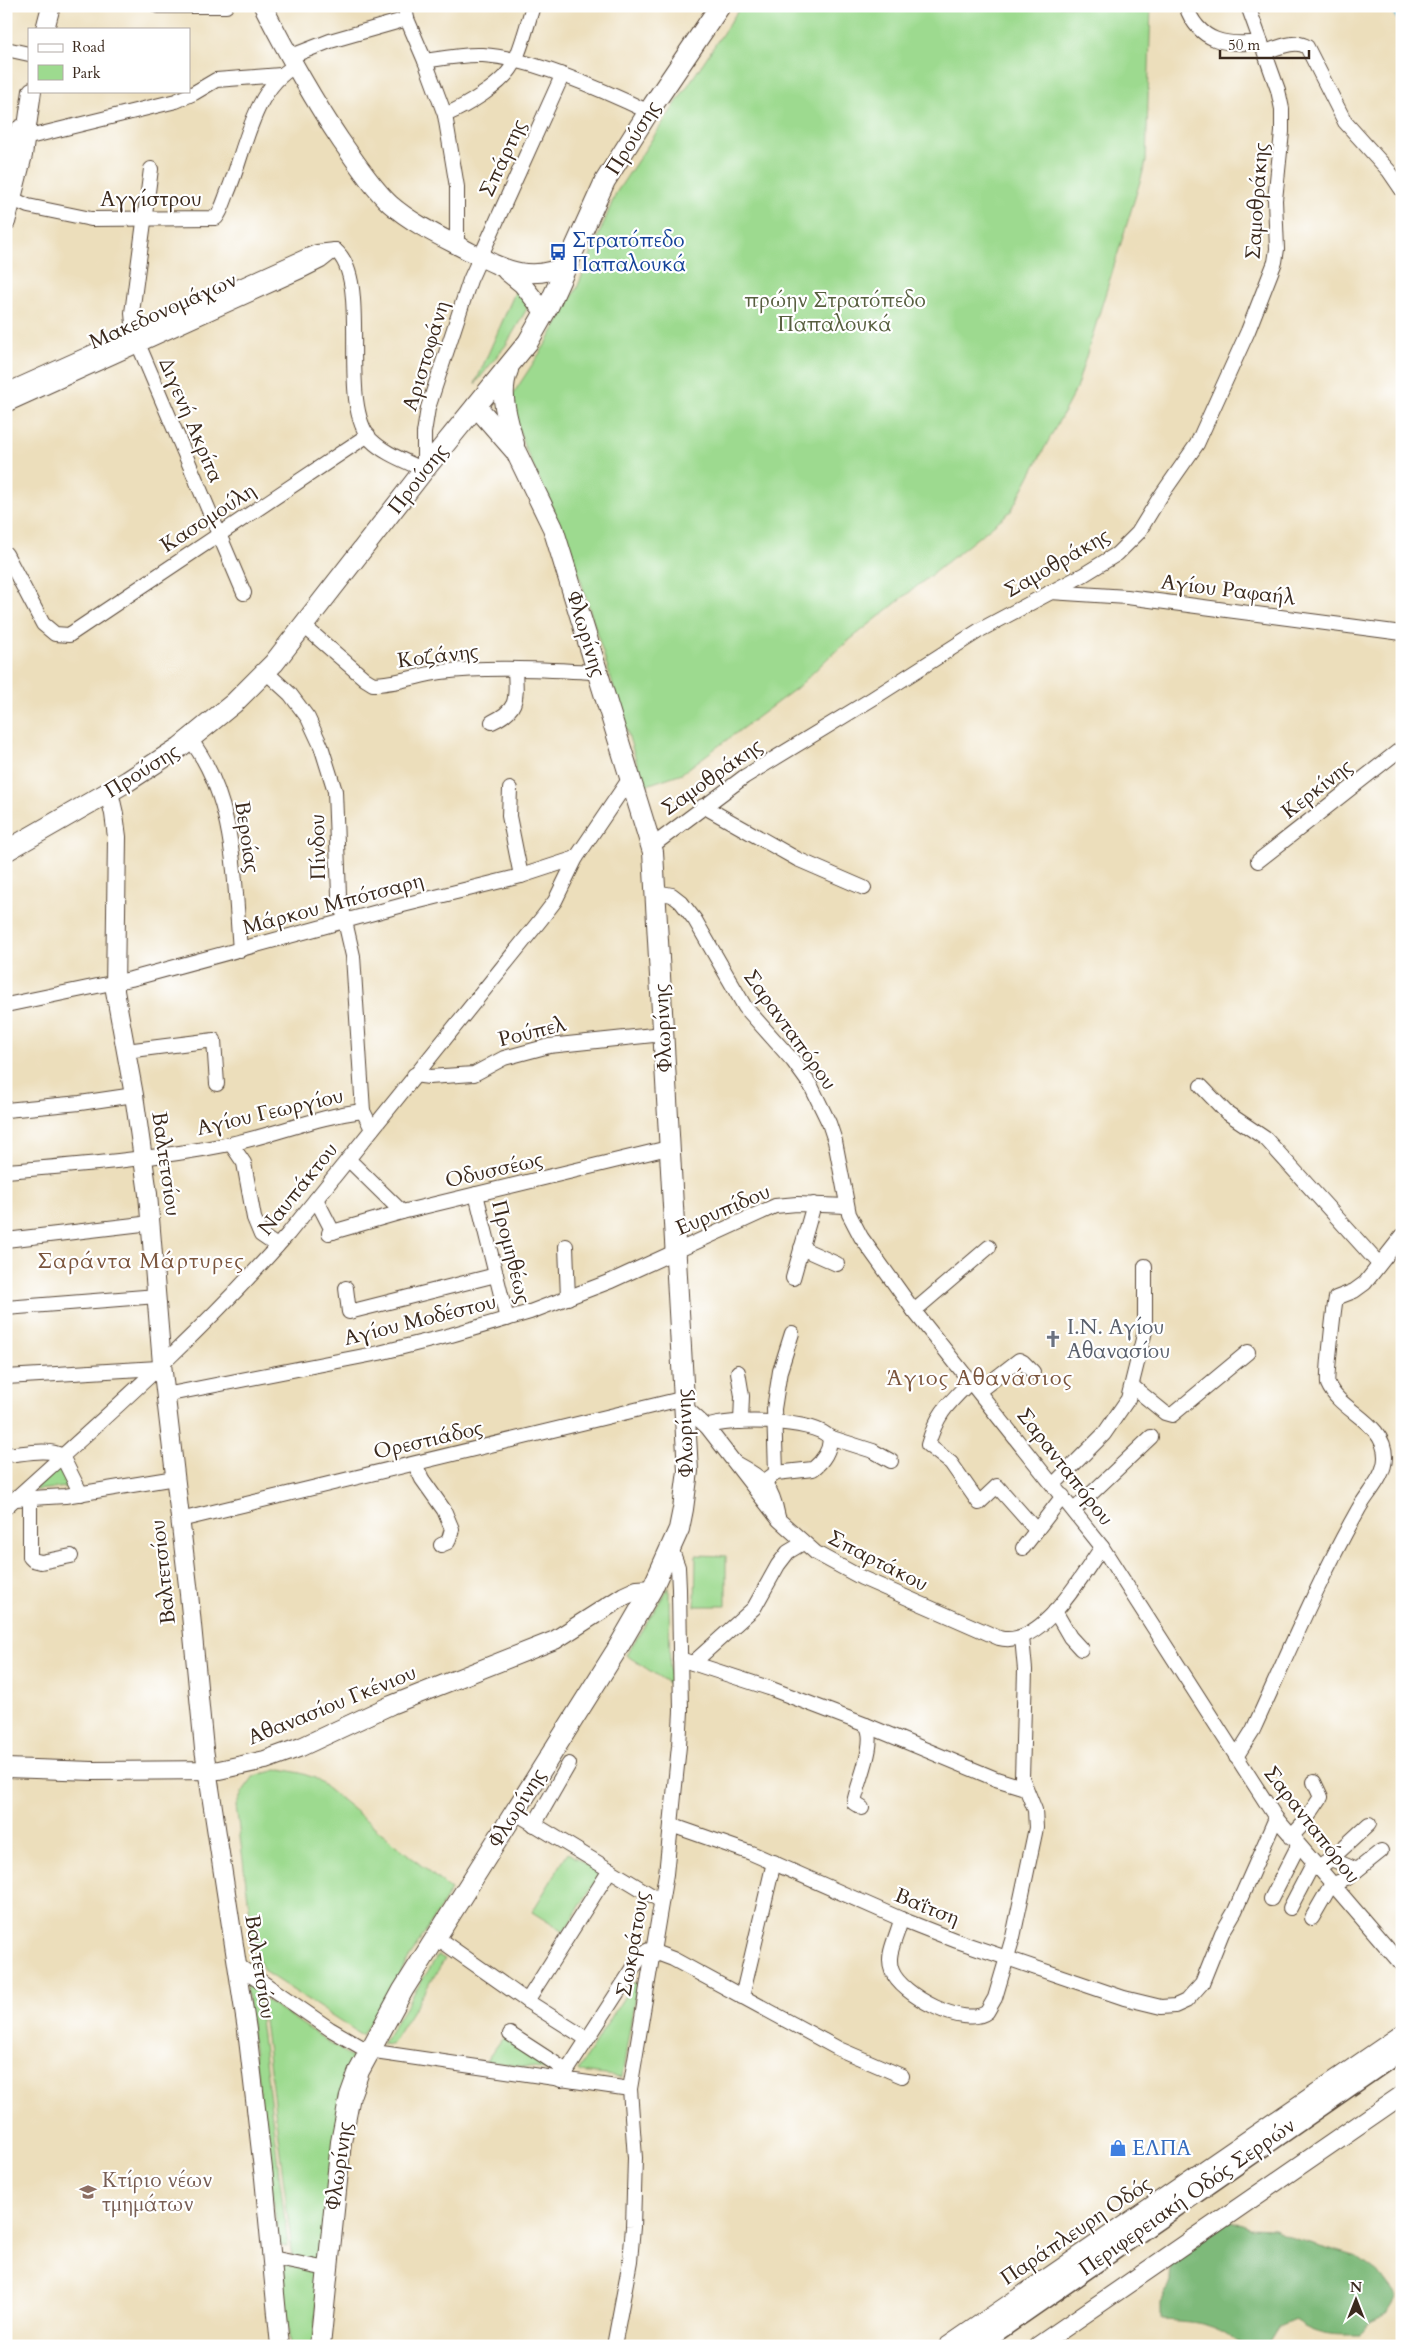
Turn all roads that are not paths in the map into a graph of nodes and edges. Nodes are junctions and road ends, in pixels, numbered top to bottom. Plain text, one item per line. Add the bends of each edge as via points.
1 (51, 6) edge
2 (158, 6) edge
3 (226, 6) edge
4 (263, 6) edge
5 (533, 6) edge
6 (720, 6) edge
7 (1186, 6) edge
8 (1248, 6) edge
9 (406, 13) edge
10 (45, 28) edge
11 (1263, 47) junction
12 (6, 49) edge
13 (28, 54) edge
14 (426, 61) junction
15 (515, 61) junction
16 (288, 66) junction
17 (562, 76) junction
18 (30, 100) edge
19 (648, 112) junction
20 (445, 115) junction
21 (25, 138) junction
22 (6, 163) edge
23 (151, 169) dead end
24 (1402, 190) edge
25 (10, 195) edge
26 (144, 219) junction
27 (6, 222) edge
28 (457, 245) junction
29 (479, 256) junction
30 (568, 264) junction
31 (497, 265) junction
32 (545, 313) junction
33 (136, 339) junction
34 (510, 366) junction
35 (6, 391) edge
36 (6, 405) edge
37 (476, 406) junction
38 (368, 435) junction
39 (516, 452) junction
40 (424, 470) junction
41 (219, 536) junction
42 (6, 554) edge
43 (1083, 575) junction
44 (1050, 592) junction
45 (244, 593) dead end
46 (1087, 596) junction
47 (304, 626) junction
48 (1402, 633) edge
49 (515, 669) junction
50 (266, 672) junction
51 (598, 672) junction
52 (492, 722) dead end
53 (190, 739) junction
54 (1402, 748) edge
55 (630, 778) junction
56 (510, 789) dead end
57 (109, 792) junction
58 (703, 806) junction
59 (652, 846) junction
60 (6, 851) edge
61 (576, 858) junction
62 (1258, 861) dead end
63 (521, 876) junction
64 (864, 888) dead end
65 (656, 892) junction
66 (344, 921) junction
67 (240, 950) junction
68 (115, 983) junction
69 (6, 1005) edge
70 (663, 1034) junction
71 (126, 1051) junction
72 (414, 1075) junction
73 (217, 1084) dead end
74 (1201, 1086) dead end
75 (134, 1095) junction
76 (6, 1110) edge
77 (363, 1111) junction
78 (372, 1128) junction
79 (231, 1144) junction
80 (668, 1148) junction
81 (144, 1158) junction
82 (348, 1159) junction
83 (6, 1171) edge
84 (476, 1194) junction
85 (316, 1199) junction
86 (814, 1204) junction
87 (847, 1206) junction
88 (402, 1212) junction
89 (151, 1223) junction
90 (1402, 1236) edge
91 (6, 1240) edge
92 (277, 1246) junction
93 (566, 1246) dead end
94 (990, 1247) dead end
95 (801, 1248) junction
96 (674, 1252) junction
97 (837, 1264) dead end
98 (1379, 1264) junction
99 (1145, 1266) dead end
100 (496, 1275) junction
101 (792, 1278) dead end
102 (346, 1288) dead end
103 (156, 1296) junction
104 (568, 1298) junction
105 (6, 1308) edge
106 (914, 1311) junction
107 (507, 1319) junction
108 (792, 1333) dead end
109 (1248, 1352) dead end
110 (160, 1366) junction
111 (738, 1372) dead end
112 (1033, 1372) dead end
113 (6, 1377) edge
114 (975, 1386) junction
115 (1132, 1386) junction
116 (165, 1396) junction
117 (685, 1402) junction
118 (741, 1422) junction
119 (774, 1423) junction
120 (707, 1427) junction
121 (828, 1437) junction
122 (1151, 1437) dead end
123 (6, 1455) edge
124 (62, 1456) junction
125 (891, 1461) dead end
126 (733, 1462) junction
127 (415, 1464) junction
128 (776, 1473) junction
129 (175, 1478) junction
130 (764, 1481) junction
131 (1054, 1484) junction
132 (81, 1494) junction
133 (1063, 1496) junction
134 (30, 1500) junction
135 (11, 1503) edge
136 (1074, 1510) junction
137 (180, 1520) junction
138 (779, 1520) junction
139 (1036, 1530) junction
140 (803, 1543) junction
141 (441, 1545) dead end
142 (1102, 1547) junction
143 (671, 1548) junction
144 (1023, 1548) dead end
145 (71, 1556) dead end
146 (652, 1588) junction
147 (1054, 1612) junction
148 (1022, 1637) junction
149 (1081, 1649) dead end
150 (687, 1661) junction
151 (866, 1725) junction
152 (1236, 1757) junction
153 (569, 1764) dead end
154 (6, 1768) edge
155 (206, 1771) junction
156 (1314, 1782) dead end
157 (1025, 1788) junction
158 (862, 1808) dead end
159 (514, 1812) junction
160 (1276, 1818) junction
161 (1369, 1824) dead end
162 (534, 1825) junction
163 (672, 1825) junction
164 (1295, 1842) junction
165 (1381, 1850) dead end
166 (1331, 1859) junction
167 (774, 1862) junction
168 (1315, 1866) junction
169 (610, 1870) junction
170 (1357, 1870) junction
171 (1331, 1885) junction
172 (1271, 1899) dead end
173 (660, 1901) junction
174 (1290, 1908) dead end
175 (1312, 1918) dead end
176 (901, 1919) junction
177 (436, 1937) junction
178 (651, 1951) junction
179 (1007, 1958) junction
180 (236, 1964) junction
181 (1402, 1965) edge
182 (742, 1997) junction
183 (526, 2001) junction
184 (510, 2034) dead end
185 (1402, 2034) edge
186 (587, 2039) junction
187 (1402, 2048) edge
188 (368, 2052) junction
189 (564, 2076) junction
190 (902, 2076) dead end
191 (630, 2090) junction
192 (1402, 2094) edge
193 (272, 2258) junction
194 (327, 2269) junction
195 (280, 2346) edge
196 (320, 2346) edge
197 (614, 2346) edge
198 (948, 2346) edge
199 (973, 2346) edge
200 (1038, 2346) edge

1 - 10 street
2 - 3 street
4 - 16 street
5 - 15 street
6 - 19 main road, Προύσης
7 - 11 street via 1198,28 1208,37
8 - 11 street, Σαμοθράκης
9 - 14 street
9 - 16 street via 330,41
11 - 24 street via 1292,44 1308,47 1345,122
11 - 43 street, Σαμοθράκης via 1282,109 1275,206 1276,249 1271,275 1191,454 1131,541 1117,554
12 - 13 street
14 - 15 street via 481,55
14 - 20 street
15 - 17 street
15 - 20 street via 497,81 466,105
16 - 21 street via 216,80 176,101
16 - 26 street, Αγγίστρου via 261,102 216,218
16 - 28 street via 381,194 414,221
17 - 19 street
17 - 29 street, Σπάρτης
18 - 21 street
18 - 22 street
19 - 30 main road, Προύσης via 599,192
20 - 28 street via 456,180
21 - 25 street
23 - 26 street, Διγενή Ακρίτα
25 - 26 street, Αγγίστρου via 28,206 91,219
25 - 27 street
26 - 33 street, Διγενή Ακρίτα via 132,314
28 - 29 street
29 - 31 street
29 - 40 street, Αριστοφάνη via 428,408
30 - 31 street via 538,275
30 - 32 main road, Προύσης
31 - 32 street via 522,284
32 - 34 main road, Προύσης
33 - 35 street
33 - 36 street, Μακεδονομάχων
33 - 38 street via 307,256 334,250 344,259 350,279 358,405 362,425
33 - 41 street, Διγενή Ακρίτα
34 - 37 main road, Προύσης
34 - 39 main road, Φλωρίνης via 504,383 504,398
37 - 39 main road, Φλωρίνης
37 - 40 main road, Προύσης
38 - 40 street via 388,452
38 - 41 street, Κασομούλη
39 - 51 main road, Φλωρίνης via 558,540
40 - 47 main road, Προύσης
41 - 42 street, Κασομούλη via 69,635 55,634 43,624
41 - 45 street, Διγενή Ακρίτα
43 - 44 street, Σαμοθράκης
43 - 46 street
44 - 46 street, Αγίου Ραφαήλ
44 - 58 street, Σαμοθράκης via 952,647 764,763
46 - 48 street, Αγίου Ραφαήλ via 1126,597
47 - 49 street, Κοζάνης via 371,683 440,672
47 - 50 main road, Προύσης
49 - 51 street, Κοζάνης
49 - 52 street via 514,706
50 - 53 main road, Προύσης
50 - 66 street, Πίνδου via 298,702 308,718 333,781 337,810 338,889
51 - 55 main road, Φλωρίνης
53 - 57 main road, Προύσης
53 - 67 street, Βεροίας via 212,773 226,817
54 - 62 street, Κερκίνης
55 - 59 main road, Φλωρίνης
55 - 61 street
56 - 63 street via 509,816
57 - 60 main road, Προύσης
57 - 68 street, Βαλτετσίου via 117,837
58 - 59 street, Σαμοθράκης
58 - 64 street via 797,860
59 - 65 main road, Φλωρίνης
61 - 63 street, Μάρκου Μπότσαρη
61 - 72 street, Ναυπάκτου via 555,901
63 - 66 street, Μάρκου Μπότσαρη
65 - 70 main road, Φλωρίνης
65 - 87 street, Σαρανταπόρου via 672,894 681,902 695,920 745,1007 811,1086 835,1141
66 - 67 street, Μάρκου Μπότσαρη
66 - 77 street, Πίνδου via 353,956
67 - 68 street, Μάρκου Μπότσαρη
68 - 69 street, Μάρκου Μπότσαρη
68 - 71 street, Βαλτετσίου
70 - 72 street, Ρούπελ via 549,1046 504,1058 474,1074
70 - 80 main road, Φλωρίνης
71 - 73 street via 214,1040
71 - 75 street, Βαλτετσίου
72 - 78 street, Ναυπάκτου
74 - 98 street via 1226,1112 1266,1139
75 - 76 street via 80,1104
75 - 81 street, Βαλτετσίου
77 - 78 street, Πίνδου
77 - 79 street, Αγίου Γεωργίου via 328,1117
78 - 82 street, Ναυπάκτου
79 - 81 street, Αγίου Γεωργίου
79 - 92 street via 244,1163 254,1218 261,1235
80 - 84 street, Οδυσσέως
80 - 96 main road, Φλωρίνης
81 - 83 street, Αγίου Γεωργίου
81 - 89 street, Βαλτετσίου
82 - 85 street, Ναυπάκτου
82 - 88 street
84 - 88 street, Οδυσσέως
84 - 100 street, Προμηθέως
85 - 88 street, Οδυσσέως via 331,1232
85 - 92 street, Ναυπάκτου
86 - 87 street, Ευρυπίδου
86 - 95 street
86 - 96 street, Ευρυπίδου via 770,1207
87 - 106 street, Σαρανταπόρου via 861,1237
89 - 91 street
89 - 103 street, Βαλτετσίου
90 - 98 street
92 - 110 street, Ναυπάκτου via 251,1277
93 - 104 street
94 - 106 street
95 - 97 street
95 - 101 street
96 - 104 street, Αγίου Μοδέστου
96 - 117 main road, Φλωρίνης
98 - 152 street via 1361,1286 1336,1298 1327,1379 1337,1396 1380,1438 1385,1454 1384,1469 1358,1509 1253,1730
99 - 115 street via 1145,1331
100 - 102 street via 350,1312
100 - 107 street, Προμηθέως
103 - 105 street
103 - 110 street, Βαλτετσίου
104 - 107 street, Αγίου Μοδέστου
106 - 114 street, Σαρανταπόρου
107 - 116 street, Αγίου Μοδέστου via 386,1351
108 - 119 street via 779,1377
109 - 115 street via 1172,1415
110 - 113 street
110 - 116 street, Βαλτετσίου
110 - 124 street, Ναυπάκτου
111 - 118 street via 742,1396
112 - 114 street via 1018,1360
114 - 131 street, Σαρανταπόρου
114 - 139 street via 942,1410 928,1445 951,1463 979,1503 998,1486
115 - 131 street via 1126,1403 1110,1427
116 - 129 street, Βαλτετσίου
117 - 120 street, Σπαρτάκου
117 - 127 street, Ορεστιάδος
117 - 143 main road, Φλωρίνης via 687,1484 681,1520
118 - 119 street
118 - 120 street
119 - 121 street via 812,1426
119 - 128 street
120 - 126 street, Σπαρτάκου
121 - 125 street via 848,1441
121 - 128 street via 830,1441 826,1452 813,1469
122 - 136 street
123 - 124 street via 48,1452
124 - 132 street
124 - 135 street, Ναυπάκτου
126 - 130 street
126 - 138 street, Σπαρτάκου
127 - 137 street, Ορεστιάδος
127 - 141 street via 452,1529 448,1542
128 - 130 street
129 - 132 street
129 - 137 street, Βαλτετσίου
130 - 138 street via 774,1496
131 - 133 street, Σαρανταπόρου
132 - 134 street
133 - 136 street, Σαρανταπόρου
133 - 139 street
134 - 135 street
134 - 145 street via 30,1557 40,1562
136 - 142 street, Σαρανταπόρου
137 - 155 street, Βαλτετσίου
138 - 140 street, Σπαρτάκου
139 - 144 street
140 - 148 street, Σπαρτάκου via 839,1567 988,1634 1006,1640
140 - 150 street via 788,1552 778,1565 754,1608
142 - 147 street
142 - 152 street, Σαρανταπόρου
143 - 146 main road, Φλωρίνης
143 - 150 street, Σωκράτους via 678,1567
146 - 155 street, Αθανασίου Γκένιου via 624,1596 555,1640 359,1718 289,1752 242,1766
146 - 159 main road, Φλωρίνης
147 - 148 street
147 - 149 street
148 - 157 street via 1025,1670 1021,1770
150 - 151 street
150 - 163 street, Σωκράτους
151 - 157 street
151 - 158 street via 870,1735 868,1755 854,1803
152 - 160 street, Σαρανταπόρου
153 - 162 street
154 - 155 street, Αθανασίου Γκένιου
155 - 180 street, Βαλτετσίου
156 - 164 street via 1320,1797
157 - 179 street via 1035,1810 1036,1828
159 - 162 street
159 - 177 main road, Φλωρίνης
160 - 164 street, Σαρανταπόρου
160 - 179 street, Βαΐτση via 1202,1982 1186,2001 1175,2006 1148,2005
161 - 166 street
162 - 169 street
163 - 167 street, Βαΐτση
163 - 173 street, Σωκράτους
164 - 168 street, Σαρανταπόρου
164 - 172 street
165 - 170 street
166 - 168 street
166 - 170 street
167 - 176 street, Βαΐτση
167 - 182 street
168 - 171 street, Σαρανταπόρου
168 - 174 street
169 - 173 street
169 - 183 street
170 - 171 street
171 - 175 street
171 - 181 street, Σαρανταπόρου
173 - 178 street, Σωκράτους
176 - 179 street, Βαΐτση
176 - 179 street via 891,1950 892,1971 903,1988 946,2012 975,2016 987,2012
177 - 183 street
177 - 188 main road, Φλωρίνης
178 - 182 street via 673,1959
178 - 186 street via 643,1953
178 - 191 street, Σωκράτους
180 - 188 street
180 - 193 street, Βαλτετσίου via 248,2040
182 - 190 street via 839,2049
183 - 186 street
184 - 189 street
185 - 198 street, Παράπλευρη Οδός
186 - 189 street
187 - 199 main road, Περιφερειακή Οδός Σερρών
188 - 189 street
188 - 194 main road, Φλωρίνης via 352,2089 342,2132
189 - 191 street
191 - 197 street, Σωκράτους via 635,2158 633,2227
192 - 200 street
193 - 194 street
193 - 195 street, Βαλτετσίου
194 - 196 main road, Φλωρίνης

